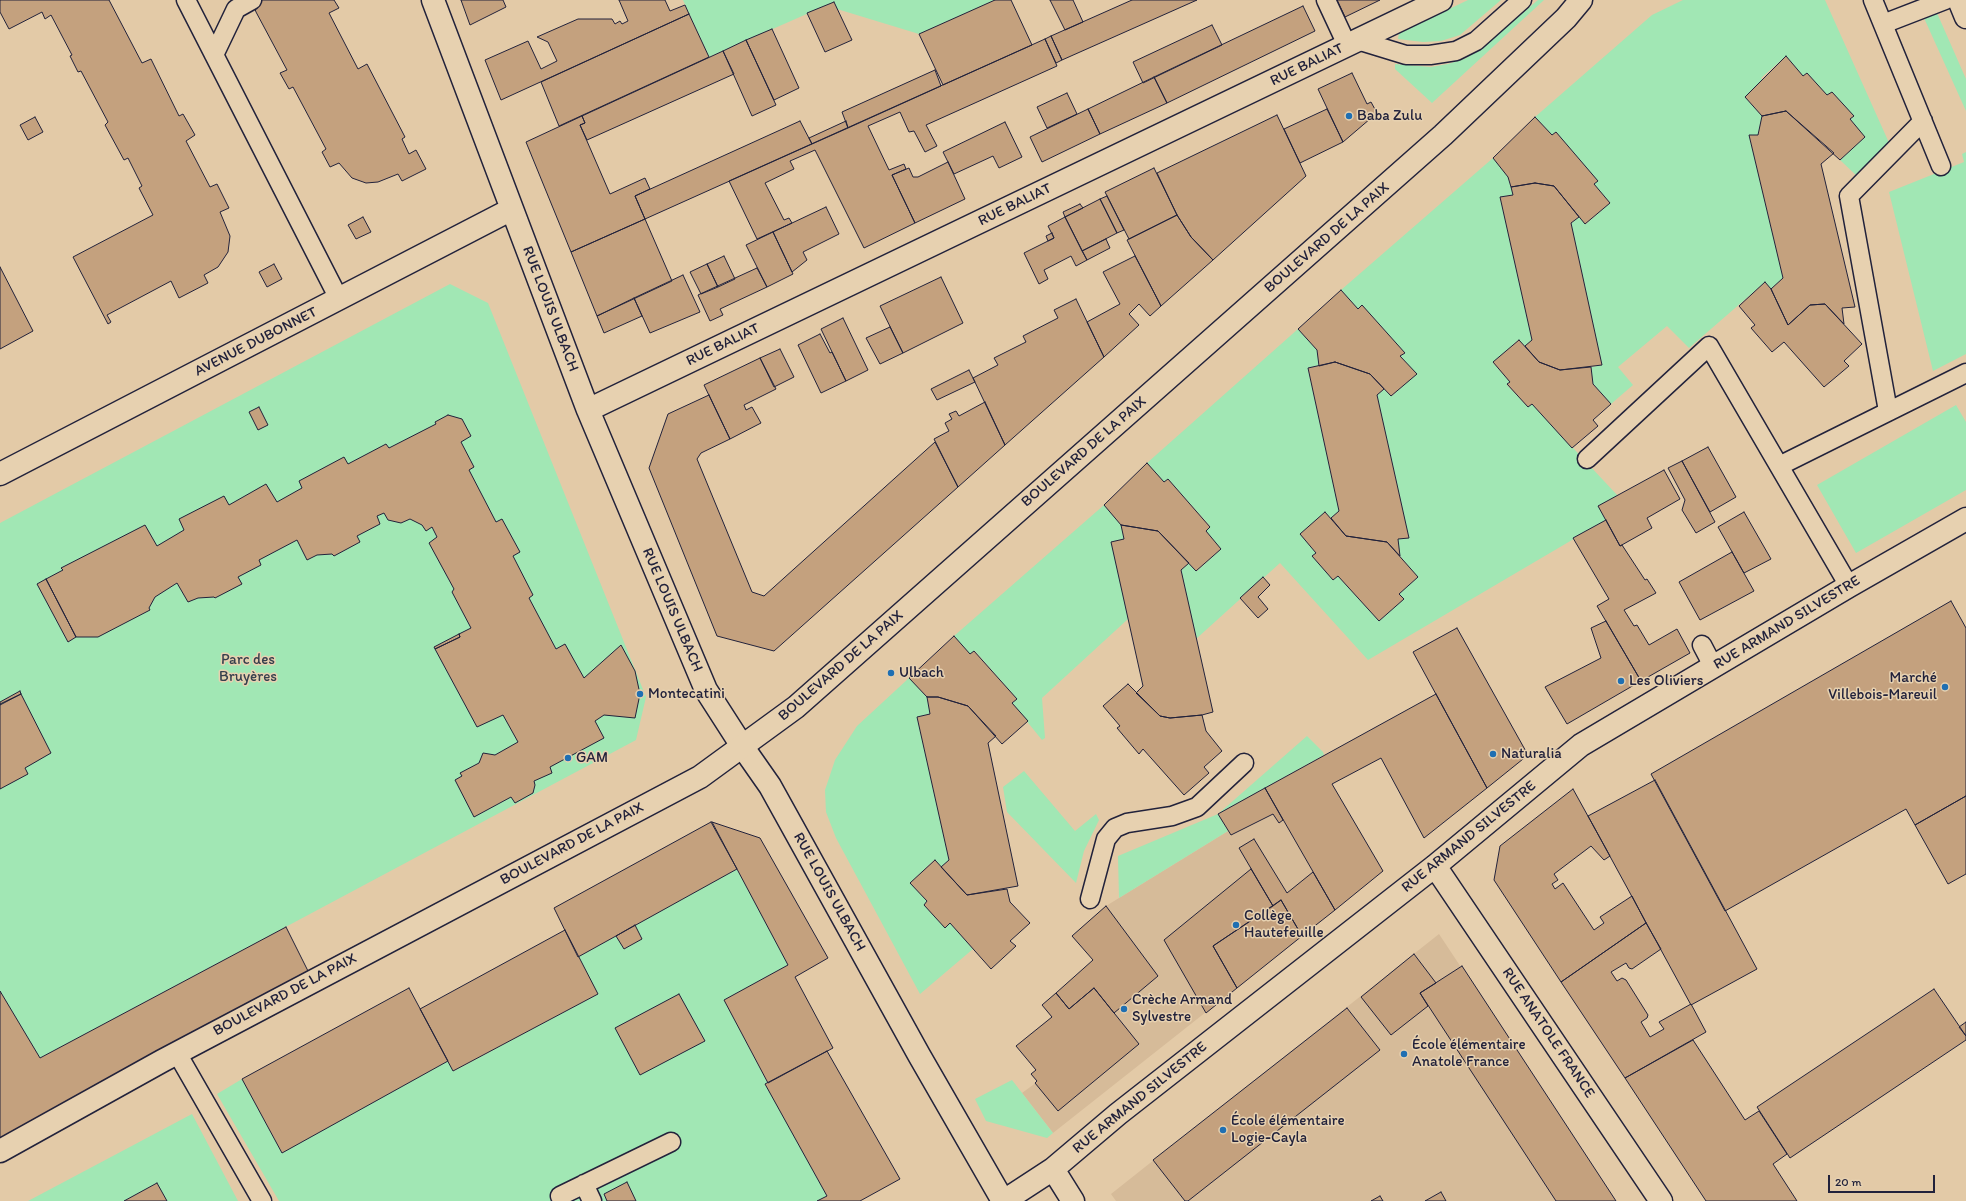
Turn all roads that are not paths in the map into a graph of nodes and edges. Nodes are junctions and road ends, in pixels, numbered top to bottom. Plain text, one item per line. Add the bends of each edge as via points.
1 (186, 0) edge
2 (252, 0) edge
3 (433, 0) edge
4 (1326, 0) edge
5 (1441, 0) edge
6 (1522, 0) edge
7 (1581, 0) edge
8 (1596, 0) edge
9 (1873, 0) edge
10 (1945, 0) edge
11 (1959, 0) edge
12 (1966, 17) edge
13 (1566, 18) junction
14 (1883, 24) junction
15 (1352, 43) junction
16 (214, 55) junction
17 (1923, 121) junction
18 (1941, 166) dead end
19 (512, 209) junction
20 (338, 299) junction
21 (1966, 372) edge
22 (588, 410) junction
23 (1888, 411) junction
24 (1587, 459) dead end
25 (1779, 466) junction
26 (0, 474) edge
27 (1966, 519) edge
28 (1849, 586) junction
29 (1702, 646) dead end
30 (1713, 666) junction
31 (742, 746) junction
32 (1244, 763) dead end
33 (1436, 866) junction
34 (1090, 899) dead end
35 (177, 1053) junction
36 (671, 1142) dead end
37 (0, 1151) edge
38 (1053, 1169) junction
39 (584, 1184) junction
40 (560, 1196) dead end
41 (262, 1201) edge
42 (592, 1201) edge
43 (1004, 1201) edge
44 (1073, 1201) edge
45 (1661, 1201) edge

1 - 16 lane
2 - 16 lane via 236,9
3 - 19 street, RUE LOUIS ULBACH
4 - 15 lane
5 - 15 street, RUE BALIAT
6 - 15 lane via 1476,41 1456,51 1406,55
7 - 13 street, BOULEVARD DE LA PAIX
8 - 13 street, BOULEVARD DE LA PAIX
9 - 14 lane
10 - 14 lane
11 - 12 street
13 - 31 street, BOULEVARD DE LA PAIX via 1443,135 964,559 796,707
14 - 17 lane
15 - 22 street, RUE BALIAT
16 - 20 lane
17 - 18 lane
17 - 23 lane via 1849,196
19 - 20 street, AVENUE DUBONNET
19 - 22 street, RUE LOUIS ULBACH
20 - 26 street, AVENUE DUBONNET
21 - 23 lane
22 - 31 street, RUE LOUIS ULBACH via 706,690
23 - 25 lane
24 - 25 lane via 1710,346
25 - 28 lane
27 - 28 street, RUE ARMAND SILVESTRE
28 - 30 street, RUE ARMAND SILVESTRE
29 - 30 lane
30 - 33 street, RUE ARMAND SILVESTRE via 1581,745
31 - 35 street, BOULEVARD DE LA PAIX via 700,777
31 - 43 street, RUE LOUIS ULBACH via 770,786 915,1048
32 - 34 lane via 1197,807 1172,816 1127,823 1115,828 1106,839
33 - 38 street, RUE ARMAND SILVESTRE via 1118,1114
33 - 45 street, RUE ANATOLE FRANCE
35 - 37 street, BOULEVARD DE LA PAIX
35 - 41 lane
36 - 39 lane
38 - 43 street, RUE ARMAND SILVESTRE
38 - 44 street
39 - 40 lane
39 - 42 lane

